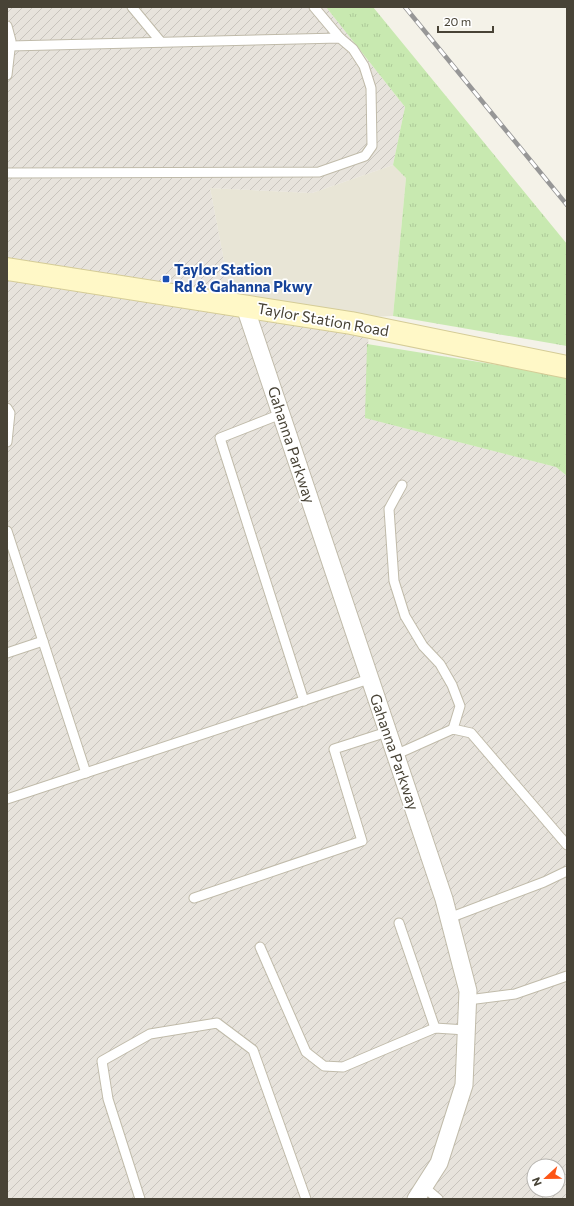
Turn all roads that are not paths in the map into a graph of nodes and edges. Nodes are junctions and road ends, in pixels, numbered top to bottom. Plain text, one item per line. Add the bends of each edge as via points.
1 (132, 7) edge
2 (314, 7) edge
3 (7, 26) edge
4 (340, 38) junction
5 (161, 42) junction
6 (10, 46) junction
7 (7, 75) edge
8 (7, 173) edge
9 (7, 269) edge
10 (245, 307) junction
11 (567, 367) edge
12 (7, 408) edge
13 (281, 414) junction
14 (7, 442) edge
15 (402, 485) dead end
16 (7, 531) edge
17 (43, 641) junction
18 (7, 653) edge
19 (369, 679) junction
20 (304, 701) junction
21 (453, 728) junction
22 (387, 732) junction
23 (395, 755) junction
24 (86, 773) junction
25 (7, 799) edge
26 (567, 845) edge
27 (567, 871) edge
28 (194, 898) dead end
29 (449, 918) junction
30 (398, 923) dead end
31 (260, 948) dead end
32 (567, 976) edge
33 (468, 1000) junction
34 (435, 1028) junction
35 (466, 1030) junction
36 (420, 1193) edge
37 (140, 1199) edge
38 (306, 1199) edge
39 (438, 1199) edge

1 - 5 lane
2 - 4 lane
3 - 6 lane
4 - 5 lane
4 - 8 lane via 353,48 364,66 371,88 372,146 365,156 319,172
5 - 6 lane
6 - 7 lane
9 - 10 main road, Taylor Station Road
10 - 11 main road, Taylor Station Road via 352,323
10 - 13 street, Gahanna Parkway
12 - 14 lane via 10,413
13 - 19 street, Gahanna Parkway
13 - 20 lane via 220,438
15 - 21 lane via 389,509 394,581 405,616 423,646 440,664 452,685 460,706
16 - 17 lane
17 - 18 lane
17 - 24 lane
19 - 20 lane
19 - 22 street, Gahanna Parkway
20 - 24 lane
21 - 23 lane
21 - 26 lane via 471,733
22 - 23 street, Gahanna Parkway
22 - 28 lane via 334,749 362,841
23 - 29 street, Gahanna Parkway
24 - 25 lane
27 - 29 lane
29 - 33 street, Gahanna Parkway via 468,991
30 - 34 lane
31 - 34 lane via 306,1052 324,1066 343,1067
32 - 33 lane via 515,994
33 - 35 street, Gahanna Parkway
34 - 35 lane
35 - 36 street, Gahanna Parkway via 464,1085 438,1163
36 - 39 lane
37 - 38 lane via 108,1099 102,1061 150,1034 217,1023 253,1050

